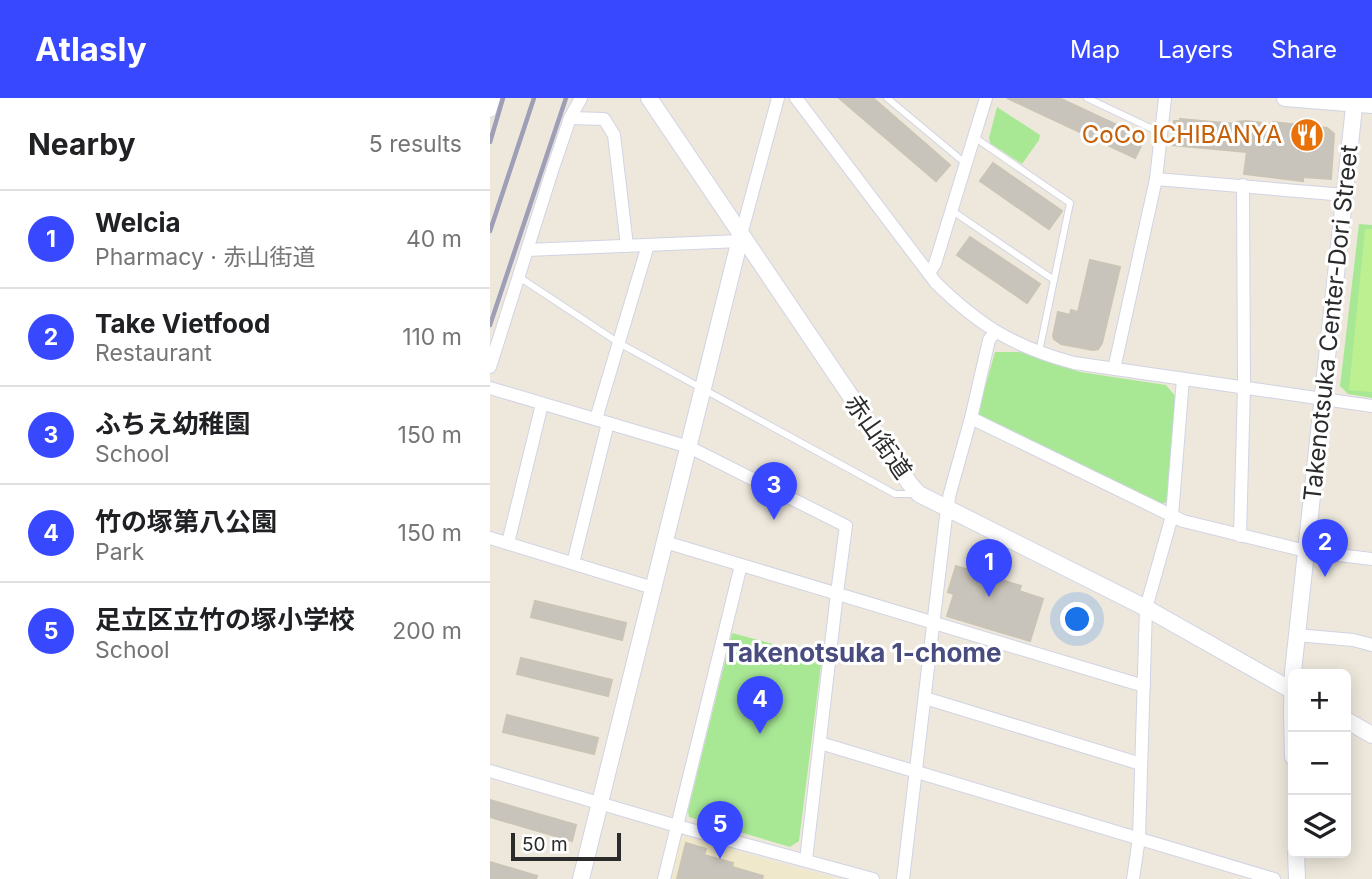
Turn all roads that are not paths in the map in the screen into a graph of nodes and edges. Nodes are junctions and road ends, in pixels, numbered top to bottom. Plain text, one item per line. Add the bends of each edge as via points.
1 (494, 98) edge
2 (581, 98) edge
3 (649, 98) edge
4 (778, 98) edge
5 (796, 98) edge
6 (887, 98) edge
7 (986, 98) edge
8 (1087, 98) edge
9 (1165, 98) edge
10 (1285, 98) edge
11 (1355, 101) edge
12 (1372, 104) edge
13 (490, 111) edge
14 (570, 118) junction
15 (1161, 132) junction
16 (974, 137) junction
17 (965, 163) junction
18 (1156, 179) junction
19 (1242, 185) junction
20 (1345, 195) junction
21 (951, 210) junction
22 (740, 238) junction
23 (648, 245) junction
24 (627, 246) junction
25 (527, 250) junction
26 (929, 273) junction
27 (519, 277) junction
28 (1054, 280) junction
29 (995, 332) junction
30 (619, 343) junction
31 (1039, 352) junction
32 (490, 367) edge
33 (1114, 369) junction
34 (1183, 379) junction
35 (1244, 387) junction
36 (490, 388) edge
37 (703, 390) junction
38 (1323, 398) junction
39 (542, 404) junction
40 (1372, 406) edge
41 (971, 418) junction
42 (602, 421) junction
43 (689, 447) junction
44 (919, 494) junction
45 (947, 508) junction
46 (1172, 516) junction
47 (1240, 536) junction
48 (490, 538) edge
49 (665, 542) junction
50 (508, 543) junction
51 (1306, 551) junction
52 (1372, 559) edge
53 (573, 563) junction
54 (741, 565) junction
55 (653, 588) junction
56 (837, 593) junction
57 (1146, 608) junction
58 (933, 624) junction
59 (1297, 635) junction
60 (1372, 645) edge
61 (1295, 669) edge
62 (1144, 687) junction
63 (1288, 687) edge
64 (925, 698) junction
65 (1351, 723) edge
66 (1372, 735) edge
67 (820, 743) junction
68 (1141, 764) junction
69 (490, 771) edge
70 (916, 772) junction
71 (599, 803) junction
72 (677, 826) junction
73 (1139, 838) junction
74 (1296, 858) edge
75 (806, 860) junction
76 (581, 879) edge
77 (664, 879) edge
78 (873, 879) edge
79 (903, 879) edge
80 (1133, 879) edge
81 (1274, 879) edge
82 (1297, 879) edge

1 - 13 street
2 - 14 street
3 - 22 street, 赤山街道
4 - 22 street
5 - 26 street
6 - 17 lane
7 - 16 street
8 - 15 lane
9 - 15 street
10 - 11 street
11 - 12 street
11 - 20 street, Takenotsuka Center-Dori Street
14 - 24 street via 604,119 614,135
14 - 25 street
15 - 18 street
16 - 17 street
16 - 28 lane via 1070,203
17 - 21 street
18 - 19 street
18 - 33 street
19 - 20 street
19 - 35 street
20 - 38 street, Takenotsuka Center-Dori Street
21 - 26 street
21 - 28 lane
22 - 23 street
22 - 37 street
22 - 44 street, 赤山街道
23 - 24 street
23 - 30 street
24 - 25 street
25 - 27 street
26 - 29 street via 957,303
27 - 30 lane
27 - 32 street
28 - 31 lane
29 - 31 street
29 - 41 street via 989,340
30 - 37 lane
30 - 42 street
31 - 33 street
33 - 34 street
34 - 35 street
34 - 46 street
35 - 38 street
35 - 47 street
36 - 39 street
37 - 43 street
37 - 44 lane via 895,494
38 - 40 street
38 - 51 street, Takenotsuka Center-Dori Street
39 - 42 street
39 - 50 street
41 - 45 street
41 - 46 street
42 - 43 street
42 - 53 street
43 - 49 street
43 - 56 street via 846,526
44 - 45 street, 赤山街道
45 - 57 street, 赤山街道
45 - 58 street
46 - 47 street
46 - 57 street
47 - 51 street
48 - 50 street
49 - 54 street
49 - 55 street
50 - 53 street
51 - 52 street
51 - 59 street, Takenotsuka Center-Dori Street
53 - 55 street
54 - 56 street
54 - 72 street
55 - 71 street
56 - 58 street
56 - 67 street
57 - 62 street
57 - 63 street, 赤山街道
58 - 62 street
58 - 64 street
59 - 60 street
59 - 61 street, Takenotsuka Center-Dori Street
62 - 68 street
64 - 68 street
64 - 70 street
65 - 66 street
67 - 70 street
67 - 75 street
68 - 73 street
69 - 71 street
70 - 73 street
70 - 79 street
71 - 72 street
71 - 76 street
72 - 75 street
72 - 77 street
73 - 80 street
73 - 81 street
74 - 82 street
75 - 78 street

